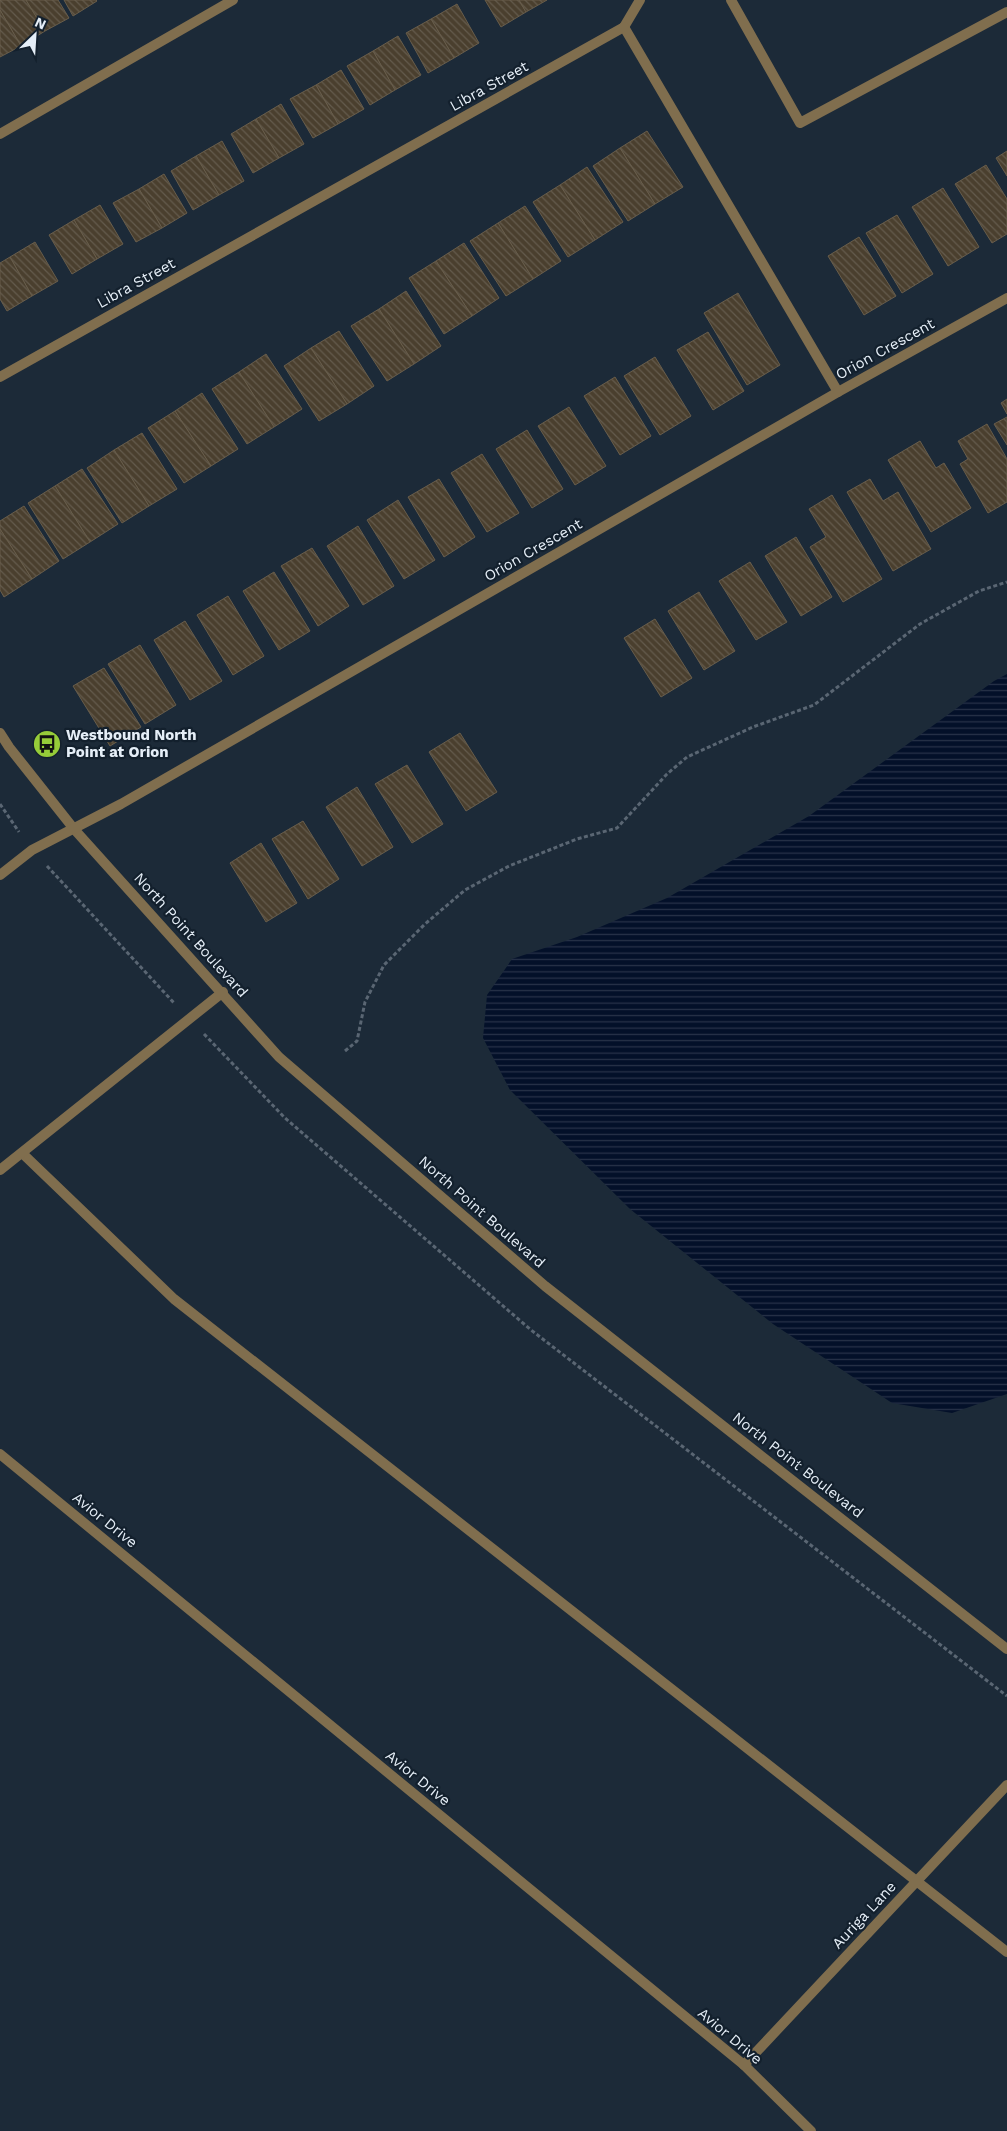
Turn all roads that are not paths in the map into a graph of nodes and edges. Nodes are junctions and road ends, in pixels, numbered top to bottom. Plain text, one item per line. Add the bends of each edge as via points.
1 (233, 0) edge
2 (640, 0) edge
3 (731, 0) edge
4 (1007, 12) edge
5 (624, 27) junction
6 (0, 134) edge
7 (1007, 298) edge
8 (0, 377) edge
9 (838, 392) junction
10 (0, 733) edge
11 (74, 829) junction
12 (0, 875) edge
13 (223, 992) junction
14 (22, 1153) junction
15 (0, 1170) edge
16 (0, 1454) edge
17 (1007, 1649) edge
18 (1007, 1785) edge
19 (917, 1880) junction
20 (1007, 1952) edge
21 (744, 2065) junction
22 (811, 2131) edge

1 - 6 street
2 - 5 street
3 - 4 street via 800,123
5 - 8 street, Libra Street
5 - 9 street
7 - 9 street, Orion Crescent
9 - 11 street, Orion Crescent
10 - 11 street, North Point Boulevard
11 - 12 street, Orion Crescent via 32,850
11 - 13 street, North Point Boulevard
13 - 14 street
13 - 17 street, North Point Boulevard via 279,1057 545,1286
14 - 15 street
14 - 19 street via 174,1299
16 - 21 street, Avior Drive
18 - 19 street, Auriga Lane
19 - 20 street
19 - 21 street, Auriga Lane
21 - 22 street, Avior Drive

